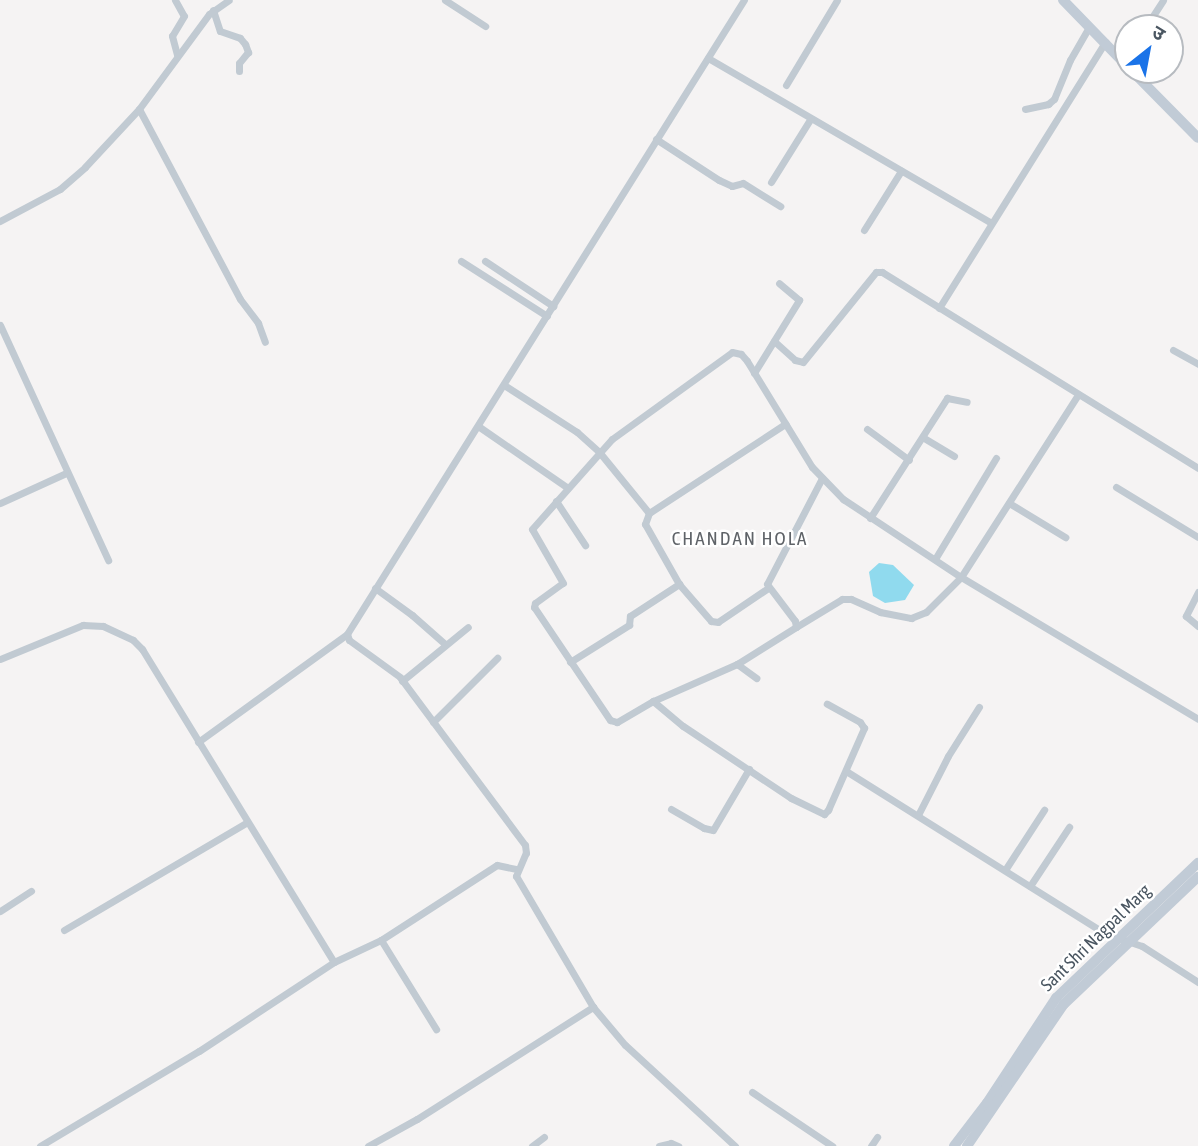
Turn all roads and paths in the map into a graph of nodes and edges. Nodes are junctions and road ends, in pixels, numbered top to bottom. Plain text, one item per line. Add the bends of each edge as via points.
1 (176, 0) edge
2 (229, 0) edge
3 (445, 0) edge
4 (837, 0) edge
5 (1063, 0) edge
6 (743, 1) edge
7 (213, 10) junction
8 (485, 26) dead end
9 (1089, 27) junction
10 (1105, 42) junction
11 (1114, 51) edge
12 (177, 55) junction
13 (708, 58) junction
14 (239, 71) dead end
15 (1146, 84) edge
16 (786, 85) dead end
17 (139, 109) junction
18 (1025, 109) dead end
19 (811, 118) junction
20 (1198, 138) edge
21 (656, 139) junction
22 (901, 170) junction
23 (771, 182) dead end
24 (780, 206) dead end
25 (0, 221) edge
26 (991, 223) junction
27 (864, 230) dead end
28 (461, 261) dead end
29 (485, 261) dead end
30 (779, 283) dead end
31 (553, 306) junction
32 (939, 307) junction
33 (547, 316) junction
34 (0, 326) edge
35 (774, 341) junction
36 (265, 342) dead end
37 (1173, 350) dead end
38 (1198, 364) edge
39 (754, 373) junction
40 (504, 384) junction
41 (1078, 395) junction
42 (967, 402) dead end
43 (785, 424) junction
44 (478, 426) junction
45 (867, 429) dead end
46 (924, 438) junction
47 (600, 453) junction
48 (954, 456) dead end
49 (996, 458) dead end
50 (909, 460) junction
51 (1198, 468) edge
52 (66, 473) junction
53 (822, 478) junction
54 (1116, 487) dead end
55 (568, 488) junction
56 (556, 501) junction
57 (0, 503) edge
58 (1009, 503) junction
59 (649, 513) junction
60 (870, 518) junction
61 (1065, 537) dead end
62 (1198, 537) edge
63 (585, 545) dead end
64 (935, 559) junction
65 (108, 560) dead end
66 (961, 577) junction
67 (679, 583) junction
68 (375, 588) junction
69 (768, 588) junction
70 (1198, 593) edge
71 (1198, 626) edge
72 (468, 627) dead end
73 (796, 627) junction
74 (347, 635) junction
75 (445, 644) junction
76 (1, 655) edge
77 (497, 659) dead end
78 (570, 662) junction
79 (737, 664) junction
80 (756, 678) dead end
81 (402, 681) junction
82 (653, 701) junction
83 (827, 704) dead end
84 (979, 707) dead end
85 (1198, 719) edge
86 (433, 722) junction
87 (198, 742) junction
88 (749, 769) junction
89 (846, 771) junction
90 (671, 809) dead end
91 (1044, 810) dead end
92 (918, 815) junction
93 (247, 822) junction
94 (1069, 827) dead end
95 (1198, 863) edge
96 (516, 869) junction
97 (1005, 870) junction
98 (1198, 877) edge
99 (1030, 886) junction
100 (31, 891) dead end
101 (0, 911) edge
102 (64, 930) dead end
103 (1118, 938) junction
104 (381, 940) junction
105 (1130, 940) junction
106 (334, 962) junction
107 (1198, 982) edge
108 (593, 1007) junction
109 (436, 1029) dead end
110 (752, 1092) dead end
111 (544, 1137) dead end
112 (877, 1137) dead end
113 (40, 1146) edge
114 (369, 1146) edge
115 (532, 1146) edge
116 (659, 1146) edge
117 (678, 1146) edge
118 (735, 1146) edge
119 (832, 1146) edge
120 (871, 1146) edge
121 (954, 1146) edge
122 (967, 1146) edge

1 - 12 street via 184,16 172,36
2 - 7 street
3 - 8 street
4 - 16 street
5 - 9 main road
6 - 13 street
7 - 12 street
7 - 14 street via 220,31 246,44 248,52
9 - 10 main road
9 - 18 street via 1054,99
10 - 11 main road
10 - 26 street
12 - 17 street
13 - 19 street
13 - 21 street
15 - 20 main road
17 - 25 street via 60,189
17 - 36 street
19 - 22 street
19 - 23 street
21 - 24 street via 719,180 732,186 743,183
21 - 31 street
22 - 26 street
22 - 27 street
26 - 32 street
28 - 33 street
29 - 31 street
30 - 35 street via 799,300
31 - 33 street
32 - 35 street via 878,271 803,362
32 - 41 street
33 - 40 street
34 - 52 street
35 - 39 street
37 - 38 street
39 - 43 street
39 - 47 street via 744,357 732,352 616,436
40 - 44 street
40 - 47 street via 577,432
41 - 51 street
41 - 58 street
42 - 46 street via 947,398
43 - 53 street
43 - 59 street
44 - 55 street
44 - 68 street
45 - 50 street
46 - 48 street
46 - 50 street
47 - 55 street
47 - 59 street
49 - 64 street
50 - 60 street
52 - 57 street
52 - 65 street
53 - 60 street
53 - 69 street via 768,580
54 - 62 street
55 - 56 street
56 - 63 street
56 - 78 street via 532,529 563,583 534,607
58 - 61 street
58 - 66 street
59 - 67 street via 645,524
60 - 64 street
64 - 66 street
66 - 73 street via 916,617 880,612 842,599
66 - 85 street
67 - 69 street via 706,618 718,622
67 - 78 street via 630,616 629,625
68 - 74 street
68 - 75 street
69 - 73 street
70 - 71 street via 1186,616
72 - 75 street
73 - 79 street
74 - 81 street
74 - 87 street
75 - 81 street
76 - 87 street via 83,625 116,630 142,649
77 - 86 street
78 - 82 street via 614,722
79 - 80 street
79 - 82 street
81 - 86 street
82 - 88 street
83 - 89 street via 864,728
84 - 92 street
86 - 96 street via 525,845 526,853
87 - 93 street
88 - 89 street via 821,814 828,810
88 - 90 street via 713,830
89 - 92 street
91 - 97 street
92 - 97 street
93 - 102 street
93 - 106 street
94 - 99 street
95 - 103 main road, Sant Shri Nagpal Marg
96 - 104 street via 497,865
96 - 108 street
97 - 99 street
98 - 105 main road, Sant Shri Nagpal Marg
99 - 103 street
100 - 101 street
103 - 105 street
103 - 121 main road, Sant Shri Nagpal Marg via 1056,998
104 - 106 street
104 - 109 street
105 - 107 street
105 - 122 main road, Sant Shri Nagpal Marg via 1064,1004
106 - 113 street via 199,1051
108 - 114 street
108 - 118 street via 625,1045
110 - 119 street
111 - 115 street
112 - 120 street
116 - 117 street

